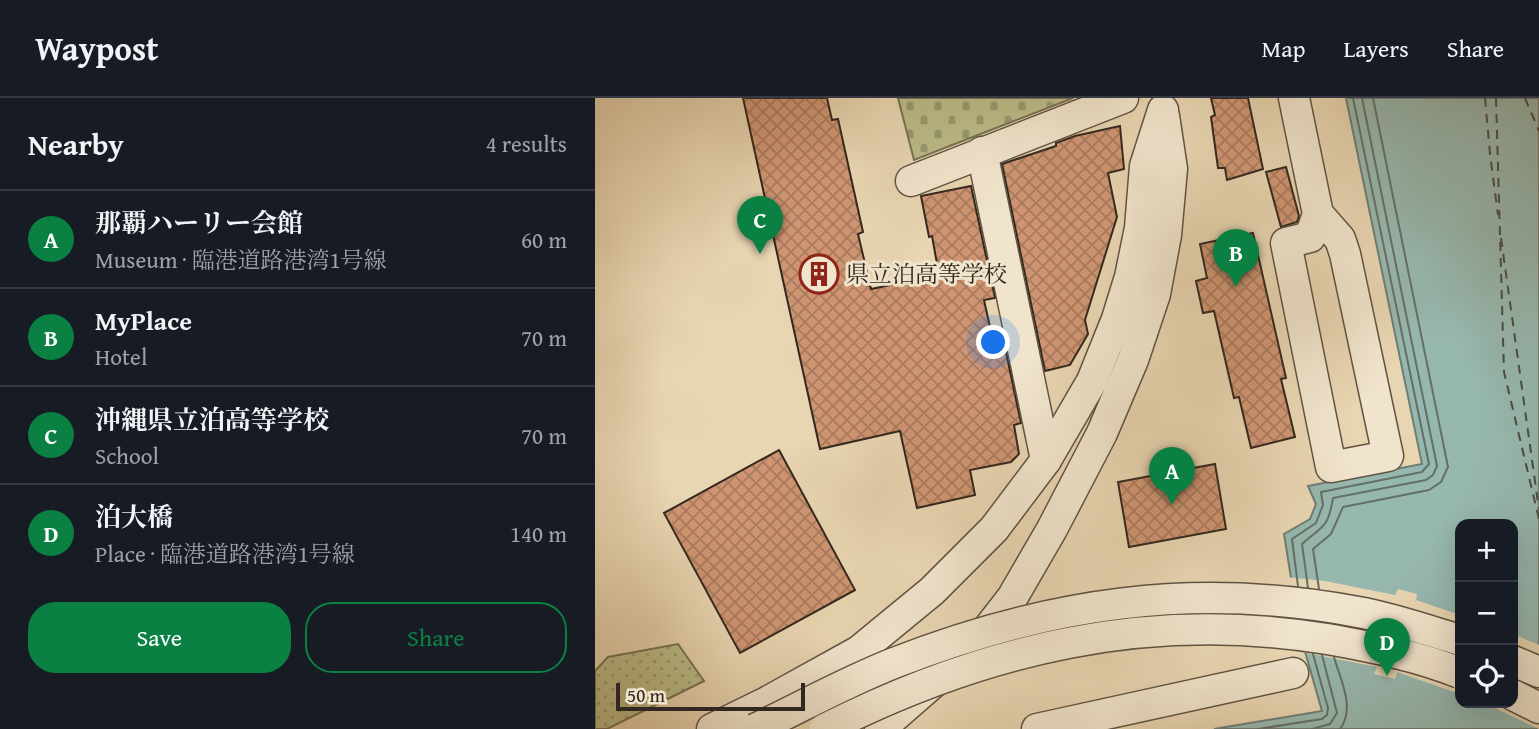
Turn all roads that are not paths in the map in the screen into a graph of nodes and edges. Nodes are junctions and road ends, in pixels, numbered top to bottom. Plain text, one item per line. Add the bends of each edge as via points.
1 (1123, 98) edge
2 (1294, 98) edge
3 (1162, 104) edge
4 (982, 152) junction
5 (911, 181) dead end
6 (1318, 214) junction
7 (1045, 460) junction
8 (1455, 639) edge
9 (1518, 663) edge
10 (1455, 671) edge
11 (1539, 672) edge
12 (1293, 673) dead end
13 (1518, 698) edge
14 (1539, 708) edge
15 (712, 729) edge
16 (755, 729) edge
17 (825, 729) edge
18 (880, 729) edge
19 (1037, 729) edge

1 - 4 street
2 - 6 street
3 - 7 street via 1145,166 1140,228 1117,319 1092,381
3 - 18 street via 1172,169 1162,258 1133,360 1102,433 1012,598 959,660
4 - 5 street
4 - 7 street
6 - 6 street via 1340,239 1345,254 1388,456 1331,467 1286,243 1310,237
7 - 15 street via 994,529 932,591 859,651
8 - 16 street, bridge via 1360,612 1306,603 1212,598 1119,603 1051,613 927,651
9 - 11 street
10 - 17 street, bridge via 1393,652 1305,636 1214,628 1129,632 1006,656 947,676
12 - 19 street
13 - 14 street

